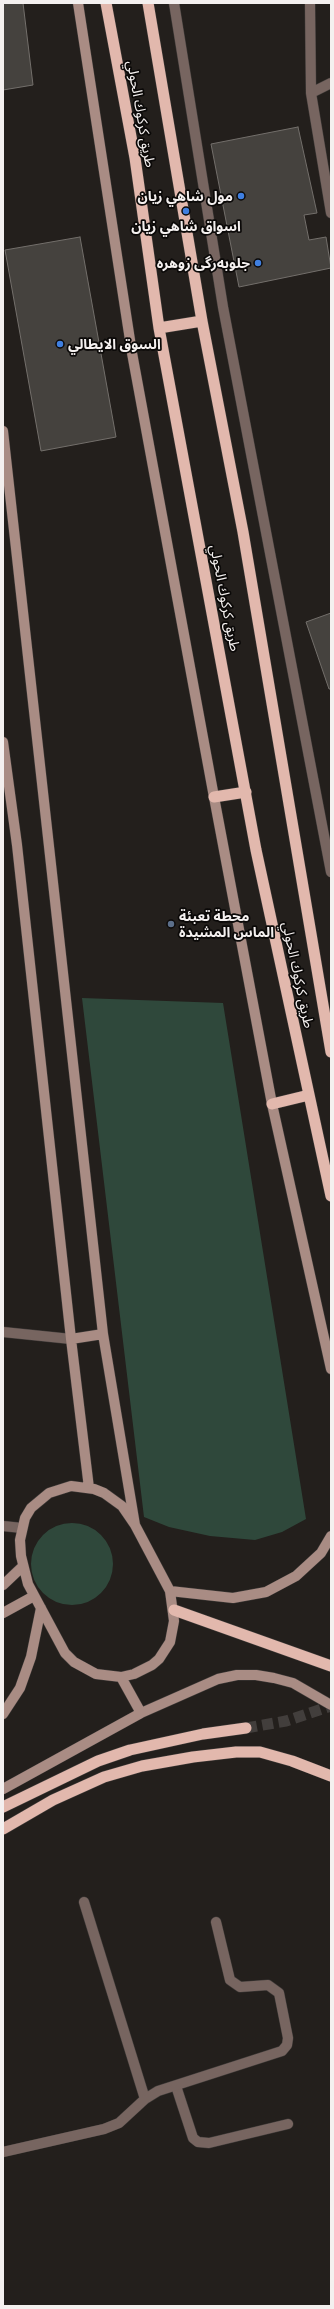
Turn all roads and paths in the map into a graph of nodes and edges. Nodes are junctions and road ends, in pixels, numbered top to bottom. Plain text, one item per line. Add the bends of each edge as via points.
1 (78, 3) edge
2 (106, 3) edge
3 (148, 3) edge
4 (174, 3) edge
5 (310, 3) edge
6 (331, 83) edge
7 (311, 93) junction
8 (331, 213) edge
9 (202, 321) junction
10 (159, 328) junction
11 (3, 431) edge
12 (3, 742) edge
13 (246, 792) junction
14 (214, 797) junction
15 (331, 872) edge
16 (331, 1052) edge
17 (309, 1095) junction
18 (272, 1104) junction
19 (330, 1192) edge
20 (3, 1332) edge
21 (103, 1334) junction
22 (71, 1339) junction
23 (331, 1370) edge
24 (89, 1488) junction
25 (135, 1525) junction
26 (3, 1526) edge
27 (22, 1528) junction
28 (331, 1536) edge
29 (23, 1566) junction
30 (3, 1585) edge
31 (170, 1591) junction
32 (34, 1596) junction
33 (41, 1608) junction
34 (174, 1610) junction
35 (3, 1613) edge
36 (331, 1666) edge
37 (121, 1677) junction
38 (331, 1705) edge
39 (141, 1713) junction
40 (3, 1714) edge
41 (246, 1728) tunnel mouth
42 (331, 1776) edge
43 (3, 1789) edge
44 (3, 1807) edge
45 (3, 1828) edge
46 (84, 1902) dead end
47 (216, 1922) dead end
48 (176, 2086) junction
49 (145, 2099) junction
50 (288, 2124) dead end
51 (3, 2152) edge

1 - 14 main road via 132,353
2 - 10 highway, طريق كركوك الحولي via 134,158
3 - 9 highway, طريق كركوك الحولي
4 - 15 street via 223,307
5 - 7 street
6 - 7 street
7 - 8 street
9 - 10 highway
9 - 16 highway, طريق كركوك الحولي via 243,532
10 - 13 highway, طريق كركوك الحولي
11 - 21 main road
12 - 22 main road via 17,845
13 - 14 highway
13 - 17 highway, طريق كركوك الحولي
14 - 18 main road
17 - 18 highway
17 - 19 highway, طريق كركوك الحولي
18 - 23 main road
20 - 22 street
21 - 22 main road
21 - 25 main road
22 - 24 main road
24 - 25 main road via 114,1499
24 - 27 main road via 71,1486 48,1493 31,1508
25 - 31 main road
26 - 27 street
27 - 29 main road via 20,1540
28 - 31 main road via 321,1553 296,1576 266,1592 233,1598
29 - 30 main road
29 - 32 main road
31 - 34 main road
32 - 33 main road
32 - 35 main road
33 - 37 main road via 65,1653 74,1662 96,1674
33 - 40 main road via 31,1657 20,1688
34 - 36 highway
34 - 37 main road via 170,1642 159,1659 143,1671
37 - 39 main road
38 - 39 main road via 293,1683 256,1675 237,1676 200,1686
39 - 43 main road
41 - 44 highway via 203,1734 130,1750 98,1761
42 - 45 highway via 260,1752 193,1757 142,1766 104,1778 53,1800
46 - 49 street
47 - 48 street via 230,1980 234,1985 268,1985 279,1993 288,2038 287,2045 276,2054
48 - 49 street via 158,2091
48 - 50 street via 193,2138 203,2144
49 - 51 street via 119,2123 104,2129

